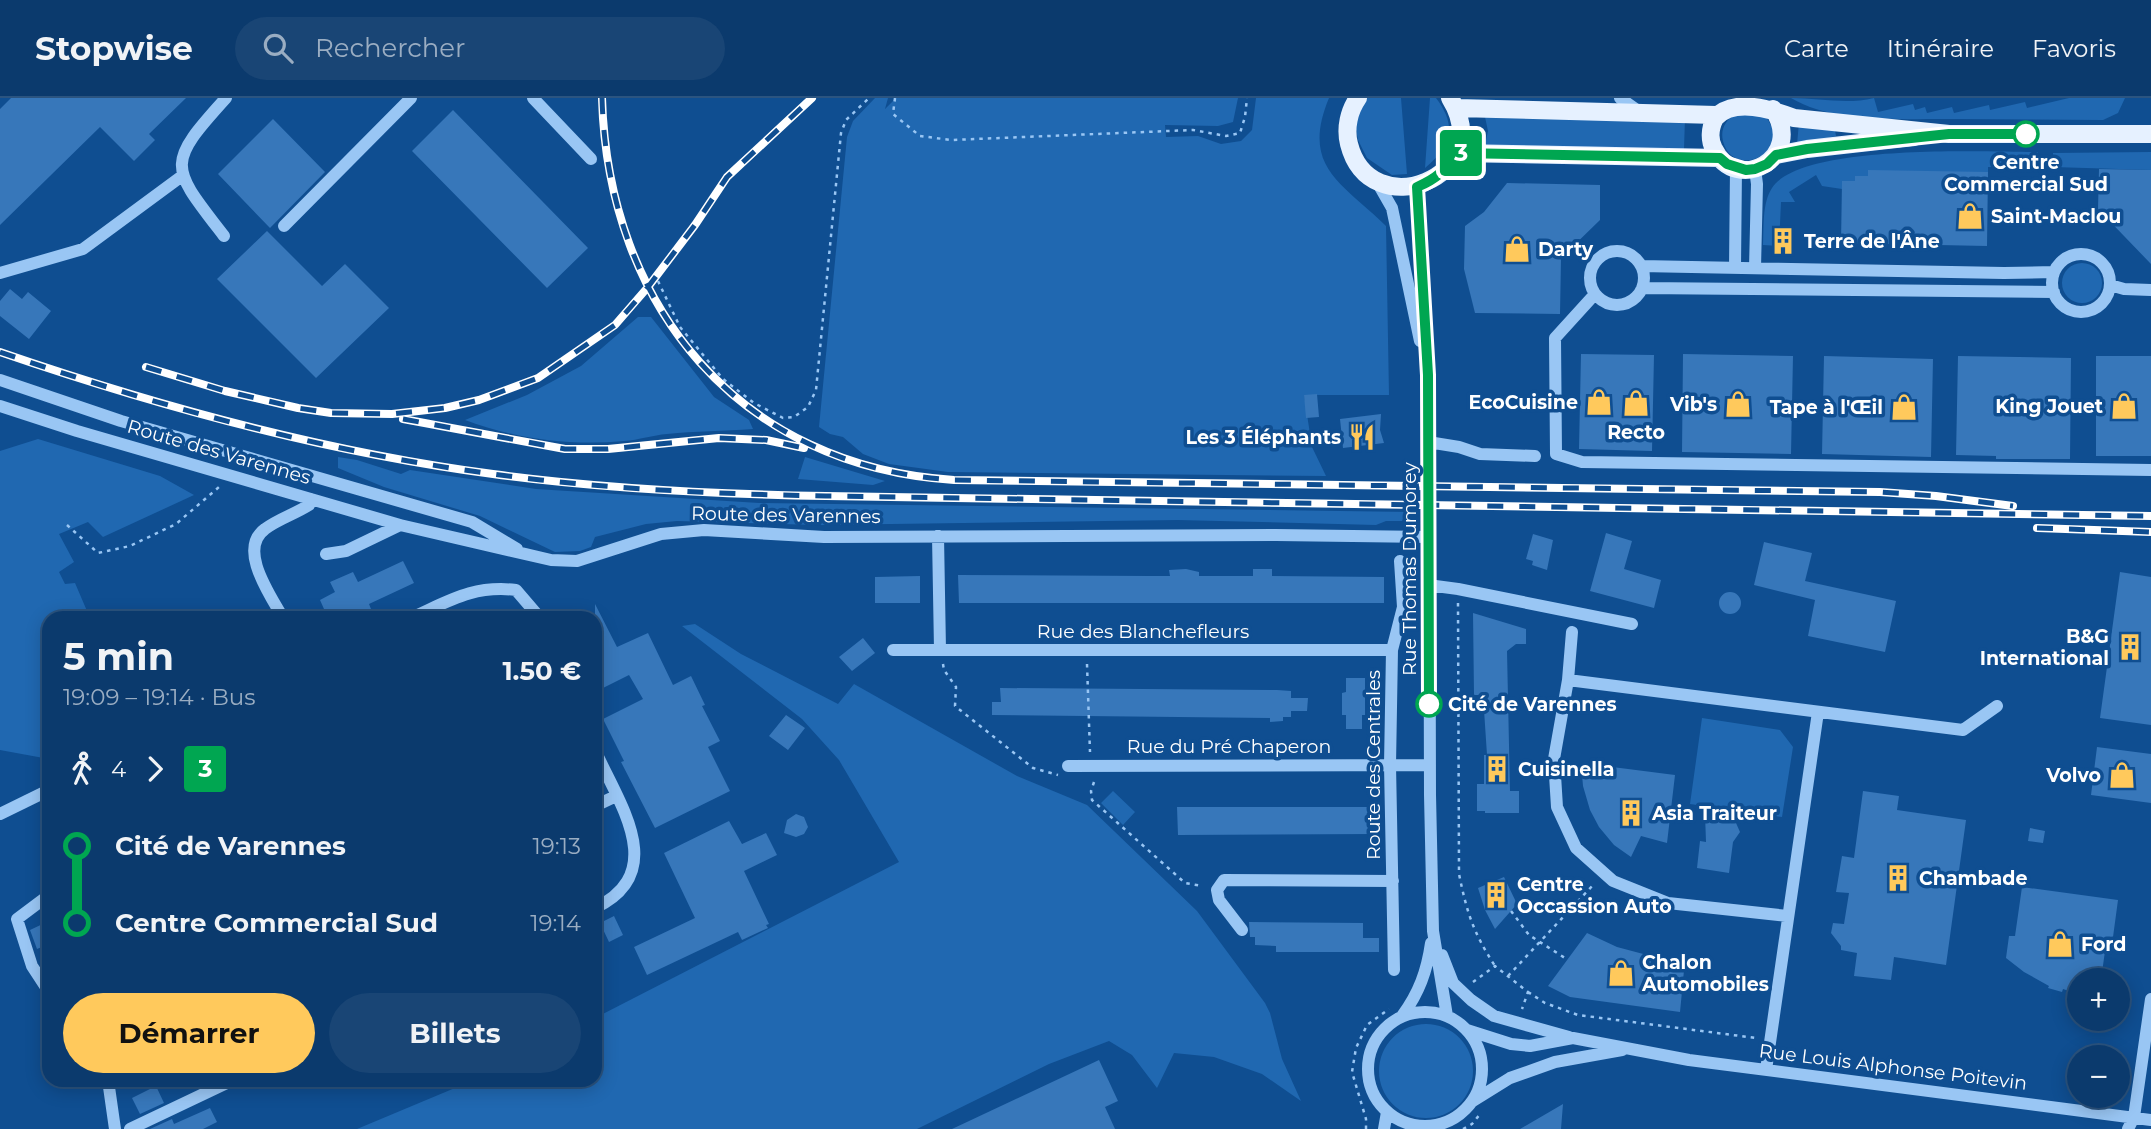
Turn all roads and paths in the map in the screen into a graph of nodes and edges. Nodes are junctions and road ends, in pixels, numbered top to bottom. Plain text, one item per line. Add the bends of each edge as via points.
1 (226, 98) edge
2 (411, 98) edge
3 (533, 98) edge
4 (869, 98) edge
5 (895, 98) edge
6 (1247, 98) edge
7 (1358, 98) edge
8 (1535, 98) edge
9 (1620, 98) edge
10 (1453, 103) edge
11 (1766, 103) edge
12 (1723, 106) edge
13 (1520, 110) junction
14 (1642, 113) junction
15 (1949, 134) junction
16 (2151, 134) edge
17 (1457, 153) junction
18 (1776, 155) junction
19 (1720, 158) junction
20 (591, 159) dead end
21 (1736, 169) junction
22 (1755, 169) junction
23 (182, 176) junction
24 (1376, 180) junction
25 (1417, 187) junction
26 (284, 226) dead end
27 (224, 236) dead end
28 (1641, 266) junction
29 (1735, 268) junction
30 (1755, 268) junction
31 (2054, 272) junction
32 (0, 273) edge
33 (658, 281) dead end
34 (2110, 285) junction
35 (1642, 288) junction
36 (2151, 290) edge
37 (2054, 292) junction
38 (1595, 294) junction
39 (1428, 375) junction
40 (0, 380) edge
41 (0, 405) edge
42 (1428, 442) junction
43 (1535, 456) dead end
44 (2151, 470) edge
45 (232, 476) junction
46 (311, 499) junction
47 (66, 525) dead end
48 (400, 525) junction
49 (938, 536) junction
50 (1429, 537) junction
51 (326, 554) dead end
52 (528, 555) junction
53 (1400, 561) dead end
54 (1428, 585) junction
55 (1458, 589) junction
56 (279, 611) edge
57 (426, 611) edge
58 (534, 611) edge
59 (1632, 624) dead end
60 (1572, 632) dead end
61 (893, 650) dead end
62 (940, 650) junction
63 (1392, 650) junction
64 (1086, 651) junction
65 (1568, 680) junction
66 (1997, 706) dead end
67 (1818, 712) junction
68 (1390, 765) junction
69 (1430, 765) junction
70 (602, 766) edge
71 (1095, 766) junction
72 (1064, 771) joint
73 (42, 793) edge
74 (616, 796) junction
75 (602, 803) edge
76 (0, 814) edge
77 (1604, 873) junction
78 (1393, 881) junction
79 (1217, 890) junction
80 (42, 900) edge
81 (602, 905) edge
82 (1511, 911) dead end
83 (1788, 916) junction
84 (1242, 930) dead end
85 (1433, 931) junction
86 (1540, 941) junction
87 (1568, 960) dead end
88 (1495, 966) dead end
89 (1395, 970) dead end
90 (1508, 976) dead end
91 (42, 981) edge
92 (1528, 992) dead end
93 (2151, 999) edge
94 (1396, 1004) dead end
95 (1402, 1016) junction
96 (1447, 1016) junction
97 (1467, 1030) junction
98 (1573, 1038) junction
99 (1771, 1040) junction
100 (1630, 1049) junction
101 (1766, 1070) junction
102 (109, 1087) edge
103 (218, 1087) edge
104 (1472, 1101) junction
105 (1387, 1112) junction
106 (2151, 1120) edge
107 (2131, 1123) edge
108 (1435, 1127) edge
109 (115, 1129) edge
110 (130, 1129) edge
111 (1366, 1129) edge
112 (1384, 1129) edge

1 - 23 street via 193,135 182,156
2 - 26 street
3 - 20 street
4 - 33 path via 846,120 841,133 816,390 808,407 794,417 783,418 723,379 680,327
5 - 6 path via 893,114 920,136 951,140 1193,130 1226,136 1240,133
7 - 24 main road via 1347,136 1352,154
8 - 13 street
9 - 14 street
10 - 13 main road
10 - 17 main road via 1461,123
11 - 12 main road via 1744,98
11 - 15 main road via 1794,118
11 - 18 main road via 1783,132
12 - 14 main road
12 - 19 main road via 1711,137
13 - 14 main road
15 - 16 main road
15 - 18 main road
17 - 19 main road
17 - 25 main road via 1434,180
18 - 22 main road
19 - 21 main road
21 - 22 main road
21 - 29 street
22 - 30 street
23 - 27 street
23 - 32 street via 83,248
24 - 25 main road via 1396,187
24 - 39 street, Rue Thomas Dumorey via 1392,208
25 - 39 street, Rue Thomas Dumorey
28 - 29 street
28 - 35 street
28 - 38 street via 1628,253 1602,255 1591,269
29 - 30 street
30 - 31 street
31 - 34 street via 2066,258 2084,254 2101,261
31 - 37 street
34 - 36 street
34 - 37 street via 2103,303 2087,312 2069,309
35 - 37 street
35 - 38 street via 1632,300 1618,305
38 - 44 street via 1556,338 1556,454 1582,461
39 - 42 street, Rue Thomas Dumorey
40 - 52 street via 121,421 472,522
41 - 45 street, Route des Varennes
42 - 43 street via 1480,454
42 - 50 street, Rue Thomas Dumorey
45 - 46 street, Route des Varennes
45 - 47 path via 176,524 130,546 98,553
46 - 48 street, Route des Varennes
46 - 56 street via 309,505 264,529 258,537 255,559
48 - 51 street via 346,551
48 - 52 street, Route des Varennes
49 - 50 street, Route des Varennes
49 - 52 street, Route des Varennes via 824,537 704,530 661,534 577,561
49 - 62 street
50 - 54 street, Rue Thomas Dumorey
53 - 63 street, Route des Centrales via 1404,607
54 - 55 street
54 - 69 street, Rue Thomas Dumorey
55 - 59 street
55 - 88 path via 1459,874 1477,939
57 - 58 street via 493,587 516,590
60 - 65 street
61 - 62 street, Rue des Blanchefleurs
62 - 64 street, Rue des Blanchefleurs
62 - 72 path via 944,670 956,687 955,706 1033,768
63 - 64 street, Rue des Blanchefleurs
63 - 68 street, Route des Centrales
64 - 71 path via 1089,749
65 - 67 street
65 - 77 street via 1554,759 1557,807 1576,848
66 - 67 street via 1963,730
67 - 83 street
68 - 69 street, Rue du Pré Chaperon
68 - 71 street, Rue du Pré Chaperon
68 - 78 street, Route des Centrales
69 - 85 street, Rue Thomas Dumorey
70 - 74 street
71 - 72 street, Rue du Pré Chaperon
71 - 79 path via 1092,800 1185,883
73 - 76 street
74 - 75 street
74 - 81 street via 633,833 633,873 626,887
77 - 83 street via 1668,903
77 - 86 path
78 - 79 street via 1237,879 1224,880
78 - 89 street, Route des Centrales
79 - 84 street via 1219,900
80 - 91 street via 18,919 32,966
82 - 86 path
83 - 99 street
85 - 95 street, Rue Thomas Dumorey via 1422,984
85 - 96 street, Rue Thomas Dumorey
85 - 98 street via 1452,983 1471,1000 1494,1016
86 - 87 path
86 - 90 path
92 - 99 path via 1578,1015
93 - 107 street
94 - 111 path via 1367,1025 1356,1048 1352,1073
95 - 96 street via 1424,1012
95 - 105 street via 1380,1034 1368,1060 1368,1079
96 - 97 street
97 - 98 street, Rue Louis Alphonse Poitevin via 1530,1046
97 - 104 street via 1478,1046 1482,1065
98 - 100 street, Rue Louis Alphonse Poitevin
99 - 101 street
100 - 101 street, Rue Louis Alphonse Poitevin
100 - 104 street, Rue Louis Alphonse Poitevin via 1555,1062 1510,1078
101 - 107 street, Rue Louis Alphonse Poitevin
102 - 109 street
103 - 110 street
104 - 108 street via 1457,1117
105 - 108 street via 1410,1124
105 - 112 street
106 - 107 street, Rue Louis Alphonse Poitevin

